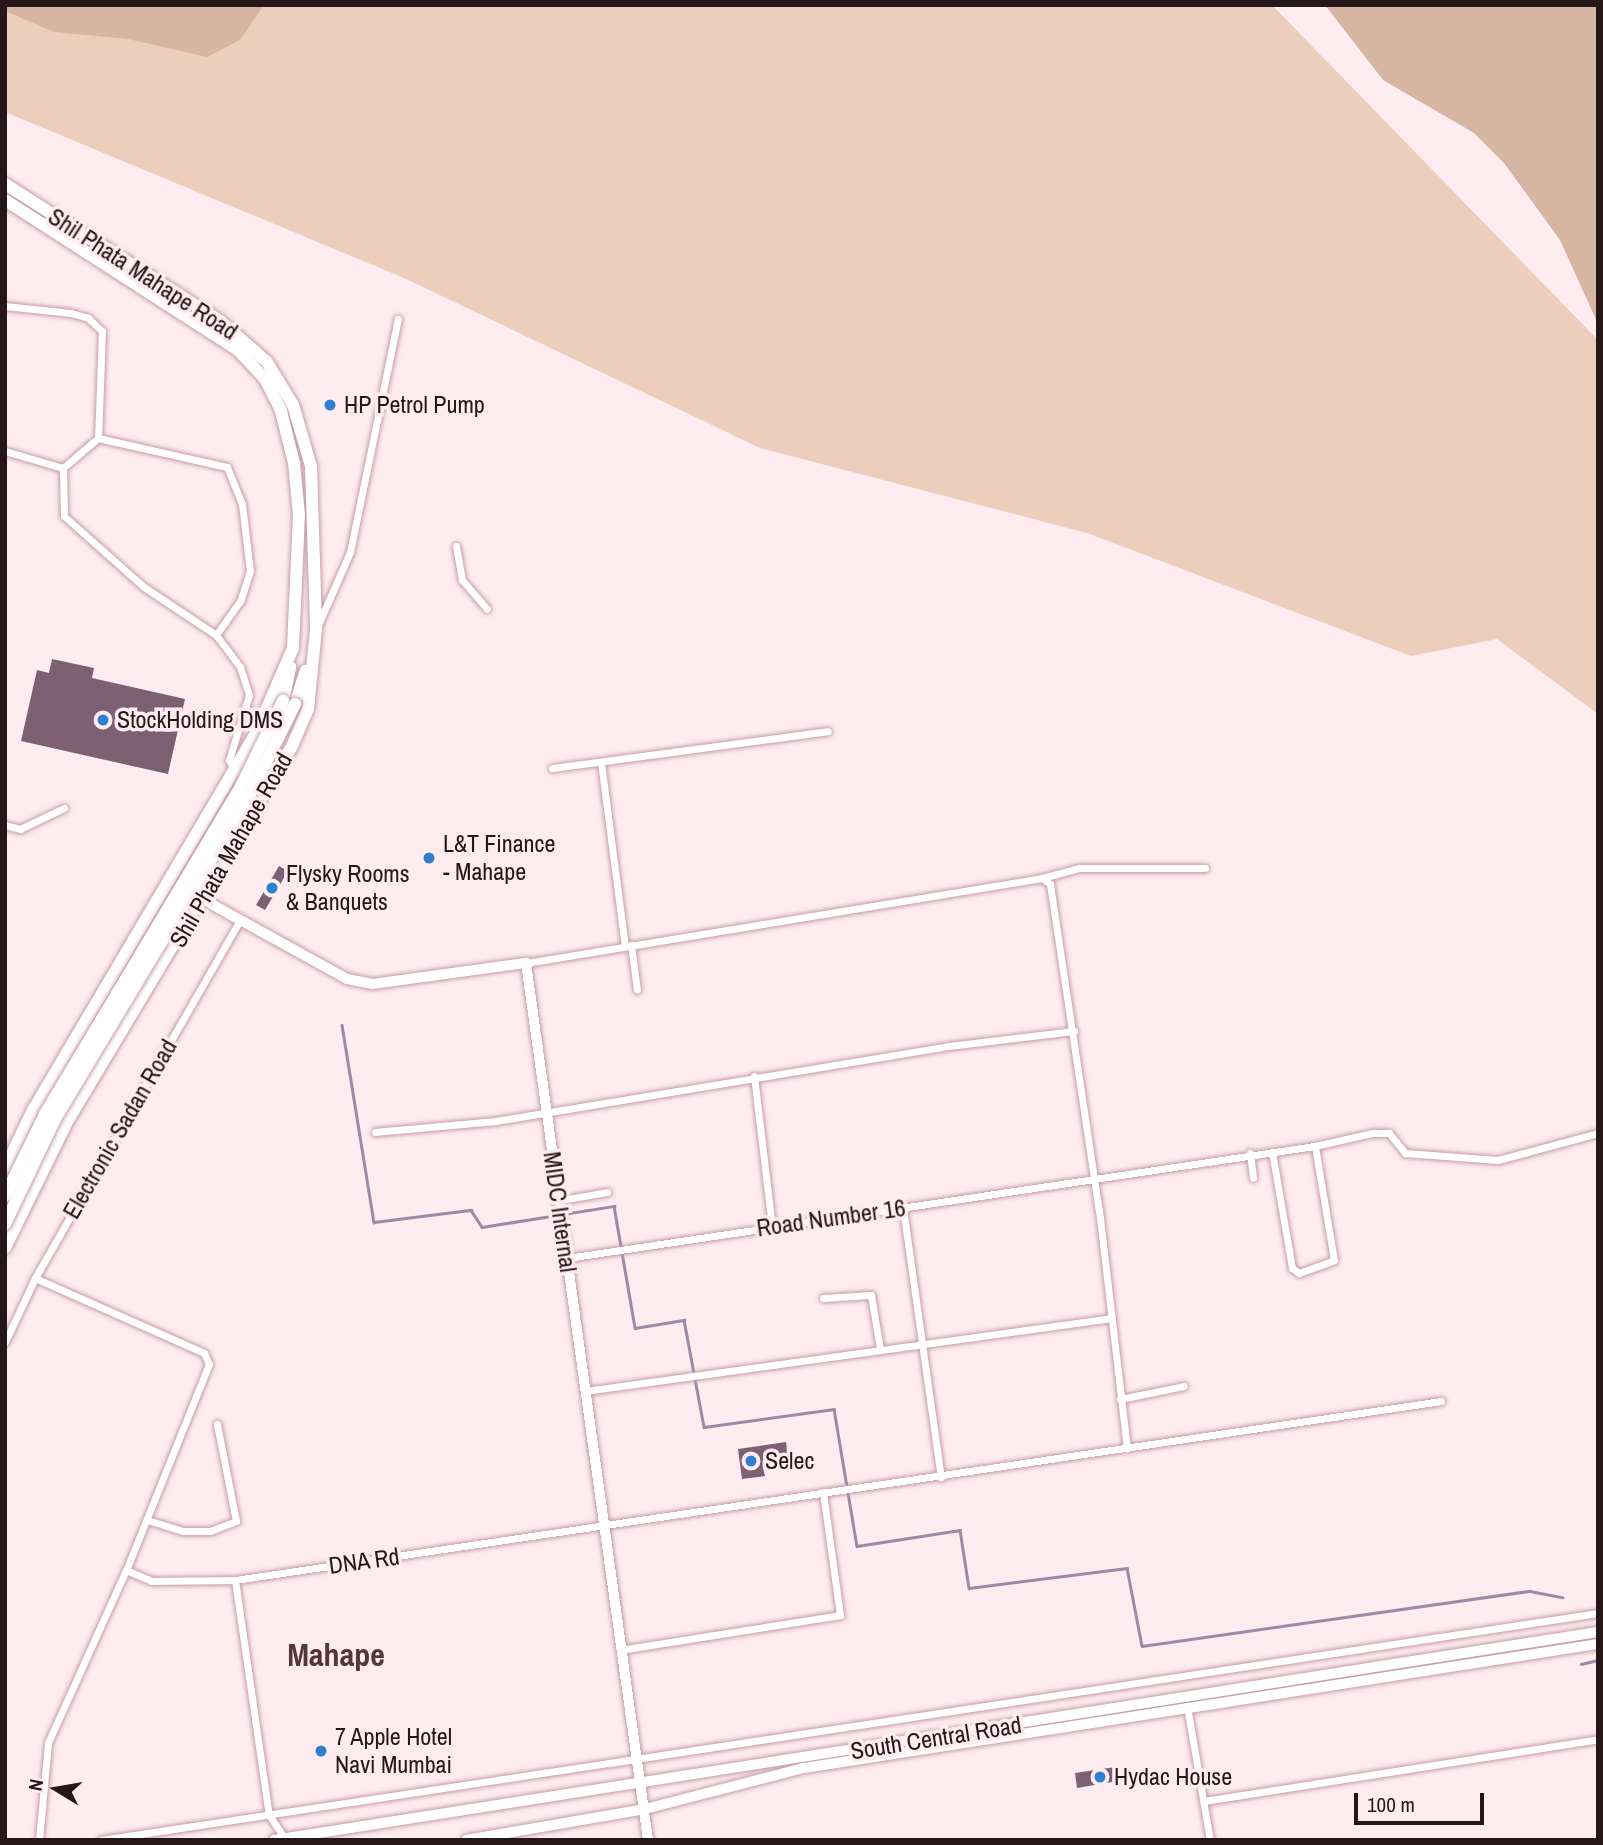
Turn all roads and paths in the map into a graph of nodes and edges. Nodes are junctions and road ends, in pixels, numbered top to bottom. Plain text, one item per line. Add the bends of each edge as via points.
1 (5, 184) edge
2 (5, 200) edge
3 (5, 306) edge
4 (398, 319) dead end
5 (97, 438) junction
6 (5, 451) edge
7 (64, 468) junction
8 (456, 546) dead end
9 (487, 609) dead end
10 (316, 629) junction
11 (216, 635) junction
12 (293, 648) junction
13 (313, 651) junction
14 (289, 703) junction
15 (244, 709) junction
16 (263, 716) junction
17 (828, 731) dead end
18 (601, 762) junction
19 (552, 768) dead end
20 (234, 771) junction
21 (267, 791) junction
22 (64, 808) dead end
23 (5, 825) edge
24 (1205, 868) dead end
25 (1042, 878) junction
26 (171, 881) junction
27 (204, 900) junction
28 (240, 920) junction
29 (628, 946) junction
30 (526, 962) junction
31 (636, 990) dead end
32 (1074, 1031) junction
33 (754, 1076) junction
34 (547, 1111) junction
35 (375, 1132) dead end
36 (1598, 1133) edge
37 (1315, 1146) junction
38 (1272, 1152) junction
39 (1250, 1153) junction
40 (5, 1168) edge
41 (1095, 1178) junction
42 (1252, 1178) dead end
43 (607, 1192) dead end
44 (5, 1196) edge
45 (556, 1201) junction
46 (903, 1208) junction
47 (5, 1224) edge
48 (772, 1227) junction
49 (5, 1248) edge
50 (567, 1258) junction
51 (35, 1278) junction
52 (824, 1298) dead end
53 (1112, 1318) junction
54 (5, 1342) edge
55 (922, 1344) junction
56 (880, 1349) junction
57 (1184, 1387) dead end
58 (585, 1391) junction
59 (1120, 1399) junction
60 (1441, 1401) dead end
61 (217, 1424) dead end
62 (1127, 1448) junction
63 (942, 1477) junction
64 (826, 1492) junction
65 (147, 1520) junction
66 (603, 1526) junction
67 (126, 1570) junction
68 (235, 1580) junction
69 (1598, 1613) edge
70 (1598, 1633) edge
71 (1598, 1643) edge
72 (620, 1650) junction
73 (1187, 1703) junction
74 (1598, 1739) edge
75 (634, 1758) junction
76 (640, 1786) junction
77 (1204, 1801) junction
78 (645, 1810) junction
79 (269, 1815) junction
80 (272, 1836) edge
81 (286, 1839) edge
82 (39, 1840) edge
83 (101, 1840) edge
84 (466, 1840) edge
85 (649, 1840) edge
86 (1210, 1840) edge

1 - 10 main road, Shil Phata Mahape Road via 220,321 273,370 293,405 311,466
2 - 12 main road, Shil Phata Mahape Road via 205,325 265,379 281,411 294,463 299,515
3 - 5 street via 71,313 97,323 102,331
4 - 10 street via 350,552
5 - 7 street
5 - 11 street via 227,467 242,504 250,571 240,601
6 - 7 street
7 - 11 street via 64,516 79,535 182,616
8 - 9 street via 462,579
10 - 13 main road, Shil Phata Mahape Road
11 - 15 street via 248,684
12 - 14 main road
12 - 16 main road, Shil Phata Mahape Road
13 - 14 main road
13 - 21 main road, Shil Phata Mahape Road via 308,709
14 - 44 main road, bridge via 45,1114
14 - 47 main road, bridge via 249,796 55,1119
15 - 16 street
15 - 20 street via 229,760
16 - 20 main road, Shil Phata Mahape Road
17 - 18 street
18 - 19 street
18 - 29 street
20 - 21 street
20 - 26 main road, Shil Phata Mahape Road
21 - 27 main road, Shil Phata Mahape Road
22 - 23 street via 20,829
24 - 25 street via 1080,868
25 - 29 street
25 - 32 street via 1055,894
26 - 27 main road
26 - 40 main road, Shil Phata Mahape Road via 34,1108
27 - 28 main road
27 - 49 main road, Shil Phata Mahape Road via 66,1124
28 - 30 main road via 347,979 372,984
28 - 51 street, Electronic Sadan Road
29 - 30 street
29 - 31 street
30 - 34 main road, MIDC Internal
32 - 33 street
32 - 41 street
33 - 34 street
33 - 48 street
34 - 35 street
34 - 45 main road, MIDC Internal
36 - 37 street, Road Number 16 via 1498,1160 1405,1153 1389,1133
37 - 38 street, Road Number 16
37 - 38 street via 1334,1260 1299,1273 1293,1268
38 - 39 street, Road Number 16
39 - 41 street, Road Number 16
39 - 42 street
41 - 46 street, Road Number 16
41 - 53 street
43 - 45 street
45 - 50 main road, MIDC Internal
46 - 48 street, Road Number 16
46 - 55 street
48 - 50 street, Road Number 16
50 - 58 main road, MIDC Internal
51 - 54 street, Electronic Sadan Road
51 - 65 street via 204,1353 207,1373
52 - 56 street via 871,1295
53 - 55 street
53 - 59 street
55 - 56 street
55 - 63 street
56 - 58 street
57 - 59 street
58 - 66 main road, MIDC Internal
59 - 62 street
60 - 62 street, DNA Rd
61 - 65 street via 236,1521 210,1531 183,1531
62 - 63 street, DNA Rd
63 - 64 street, DNA Rd
64 - 66 street, DNA Rd
64 - 72 street via 840,1615
65 - 67 street
66 - 68 street, DNA Rd
66 - 72 main road, MIDC Internal
67 - 68 street, DNA Rd via 152,1581
67 - 82 street via 48,1743
68 - 79 street
69 - 75 street
70 - 73 main road, South Central Road
71 - 73 main road, South Central Road
72 - 75 main road, MIDC Internal
73 - 76 main road, South Central Road
73 - 77 street
73 - 78 main road, South Central Road via 804,1768
74 - 77 street
75 - 76 main road, MIDC Internal
75 - 79 street
76 - 78 main road, MIDC Internal
76 - 81 main road, South Central Road
77 - 86 street
78 - 84 main road, South Central Road
78 - 85 main road, MIDC Internal
79 - 80 street
79 - 83 street
80 - 81 main road, South Central Road

